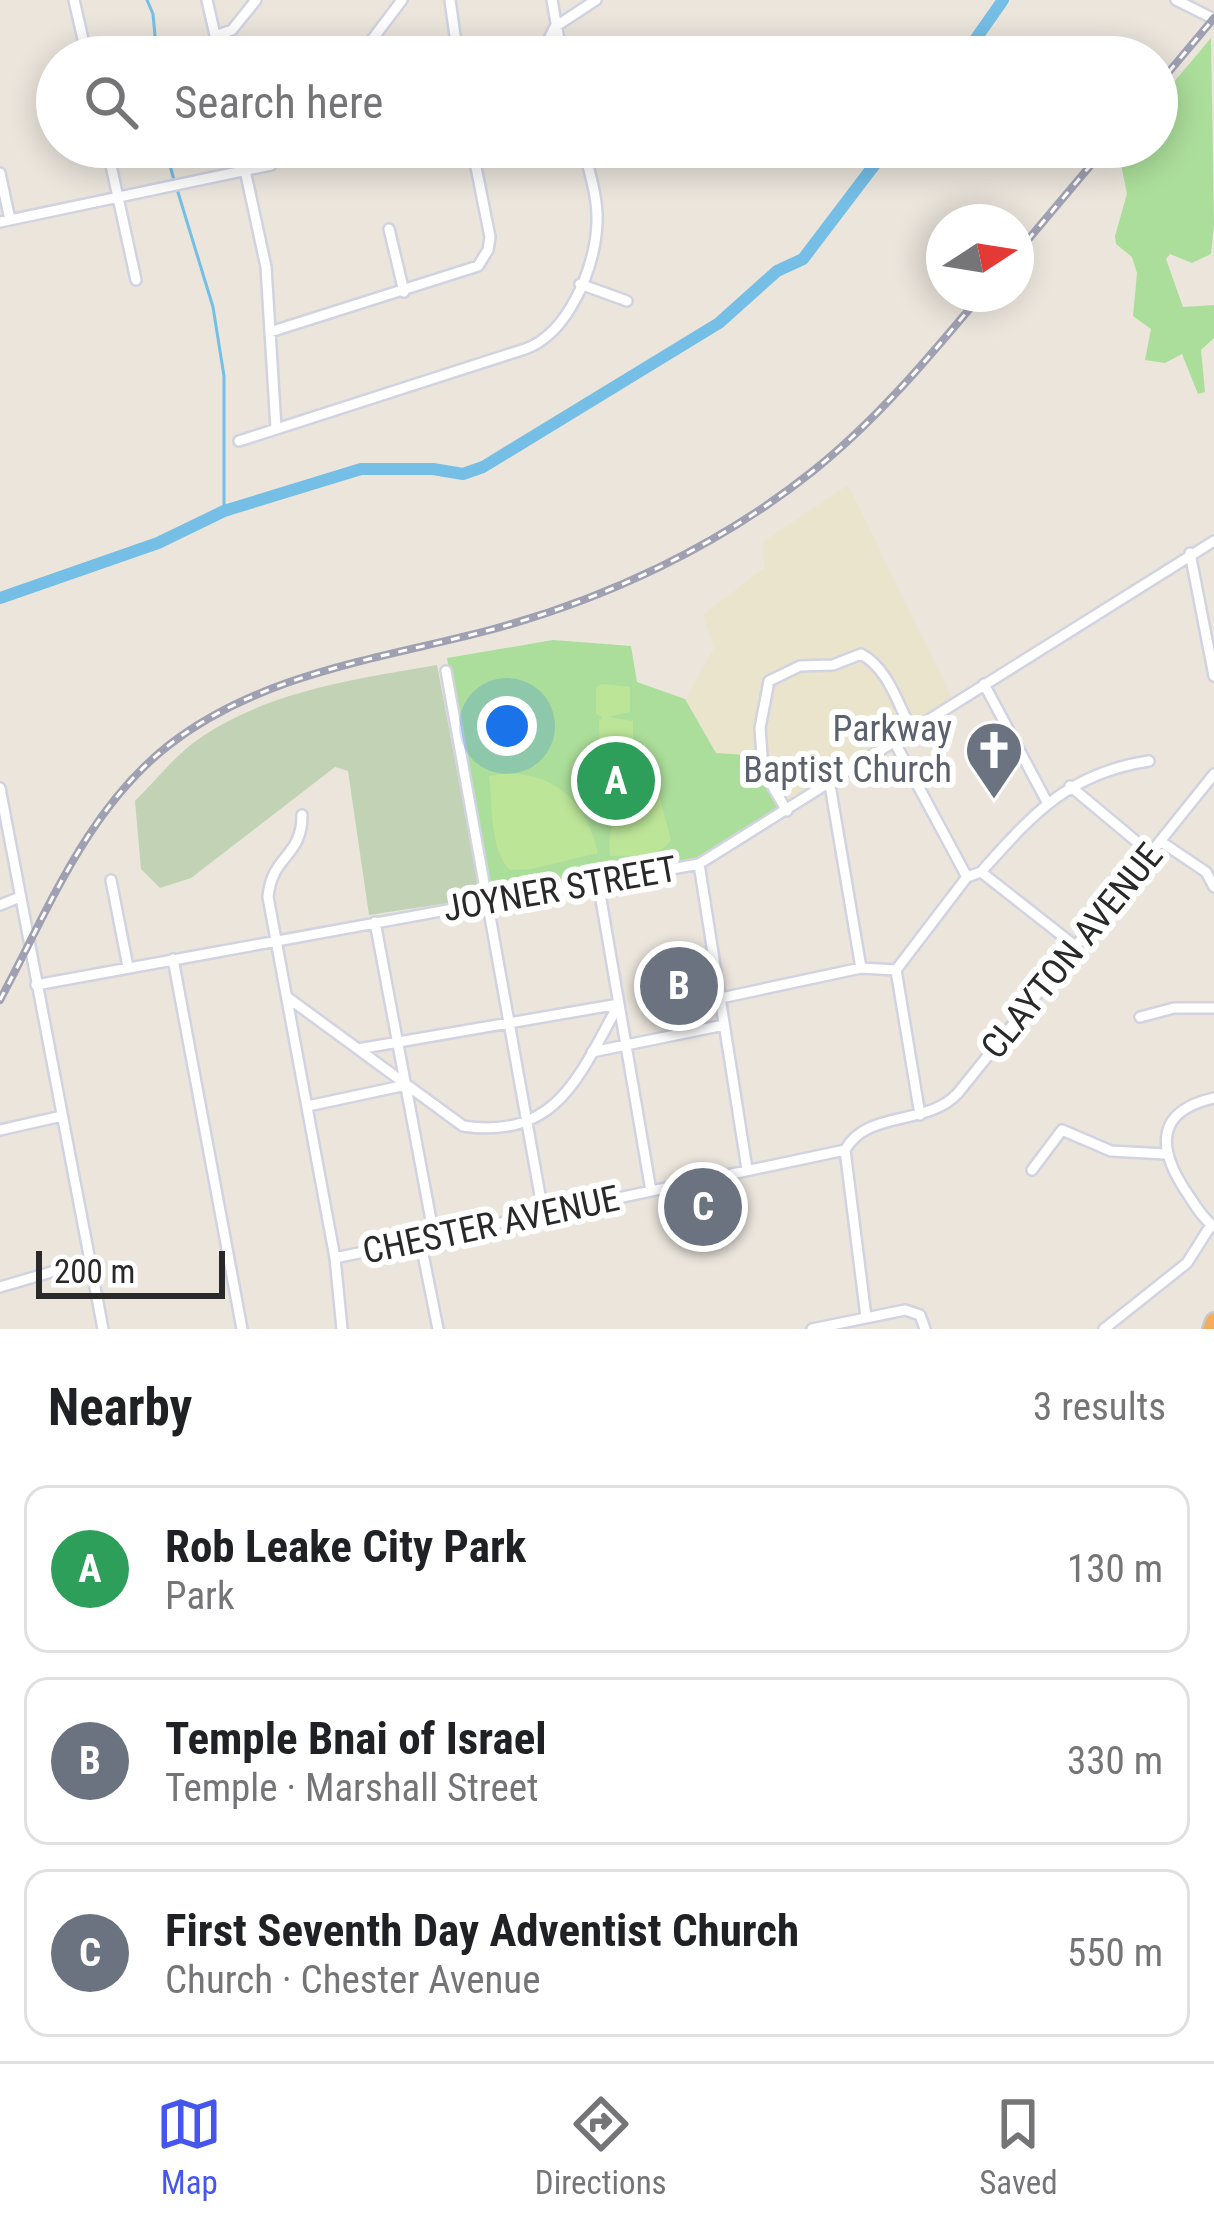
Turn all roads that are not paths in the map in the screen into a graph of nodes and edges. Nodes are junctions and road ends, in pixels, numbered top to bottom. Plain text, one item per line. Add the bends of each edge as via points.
1 (74, 0) edge
2 (207, 0) edge
3 (256, 0) edge
4 (403, 0) edge
5 (450, 0) edge
6 (552, 0) edge
7 (596, 0) edge
8 (1176, 0) edge
9 (1214, 19) edge
10 (556, 27) junction
11 (215, 35) joint
12 (82, 36) edge
13 (375, 36) edge
14 (455, 36) edge
15 (551, 36) edge
16 (558, 36) edge
17 (111, 168) edge
18 (245, 168) edge
19 (258, 168) edge
20 (476, 168) edge
21 (587, 168) edge
22 (246, 171) junction
23 (0, 173) edge
24 (118, 199) junction
25 (5, 221) edge
26 (389, 229) dead end
27 (136, 280) dead end
28 (580, 284) junction
29 (404, 292) junction
30 (627, 301) dead end
31 (270, 332) junction
32 (276, 428) junction
33 (239, 441) dead end
34 (1214, 541) edge
35 (1190, 553) junction
36 (446, 671) dead end
37 (1214, 676) edge
38 (984, 684) junction
39 (913, 731) junction
40 (895, 743) junction
41 (1149, 761) dead end
42 (1214, 773) edge
43 (830, 785) junction
44 (1070, 785) junction
45 (0, 788) edge
46 (1047, 802) junction
47 (787, 811) junction
48 (302, 815) dead end
49 (1160, 841) junction
50 (1149, 852) junction
51 (699, 864) junction
52 (981, 872) junction
53 (967, 877) junction
54 (111, 880) dead end
55 (598, 882) junction
56 (1214, 886) edge
57 (20, 897) junction
58 (486, 902) junction
59 (0, 905) edge
60 (375, 922) junction
61 (277, 939) junction
62 (1074, 945) junction
63 (173, 959) junction
64 (128, 967) junction
65 (861, 968) junction
66 (896, 970) junction
67 (36, 985) junction
68 (287, 997) junction
69 (721, 998) junction
70 (619, 1004) junction
71 (1214, 1008) edge
72 (1140, 1017) dead end
73 (508, 1024) junction
74 (724, 1025) junction
75 (398, 1042) junction
76 (626, 1044) junction
77 (358, 1049) junction
78 (592, 1052) junction
79 (406, 1085) junction
80 (1214, 1098) edge
81 (308, 1106) junction
82 (920, 1115) junction
83 (62, 1116) junction
84 (526, 1124) junction
85 (0, 1130) edge
86 (845, 1150) junction
87 (1165, 1154) junction
88 (748, 1169) junction
89 (1032, 1170) dead end
90 (651, 1191) junction
91 (543, 1213) junction
92 (1213, 1226) edge
93 (434, 1236) junction
94 (420, 1239) junction
95 (335, 1258) junction
96 (89, 1261) junction
97 (0, 1287) edge
98 (866, 1317) junction
99 (104, 1329) edge
100 (242, 1329) edge
101 (342, 1329) edge
102 (438, 1329) edge
103 (812, 1329) edge
104 (925, 1329) edge
105 (1105, 1329) edge

1 - 12 street
2 - 11 street
3 - 11 street via 232,30
4 - 13 street
5 - 14 street
6 - 10 street
7 - 10 street
8 - 9 street
10 - 15 street
10 - 16 street
17 - 24 street
18 - 22 street
19 - 22 street
20 - 29 street via 490,236 486,255 472,269
21 - 28 street via 597,221
22 - 24 street
22 - 31 street via 265,255
23 - 25 street
24 - 25 street
24 - 27 street
26 - 29 street
28 - 30 street
28 - 32 street via 564,321 542,343
29 - 31 street
31 - 32 street
32 - 33 street
34 - 35 street, JOYNER STREET
35 - 37 street
35 - 38 street, JOYNER STREET
36 - 58 street
38 - 39 street, JOYNER STREET
38 - 46 street
39 - 40 street, JOYNER STREET
39 - 47 street via 861,654 770,681 760,728 763,770
40 - 43 street, JOYNER STREET
40 - 53 street
41 - 44 street
42 - 49 street, CLAYTON AVENUE
43 - 47 street, JOYNER STREET
43 - 65 street
44 - 46 street
44 - 50 street
45 - 57 street
46 - 52 street
47 - 51 street, JOYNER STREET
48 - 61 street via 296,848 270,876
49 - 50 street, CLAYTON AVENUE
49 - 56 street
50 - 62 street, CLAYTON AVENUE
51 - 55 street, JOYNER STREET
51 - 69 street
52 - 53 street
52 - 62 street
53 - 66 street
54 - 64 street
55 - 58 street, JOYNER STREET
55 - 70 street
57 - 59 street
57 - 67 street
58 - 60 street, JOYNER STREET
58 - 73 street
60 - 61 street, JOYNER STREET
60 - 75 street
61 - 63 street, JOYNER STREET
61 - 68 street
62 - 82 street, CLAYTON AVENUE via 953,1099
63 - 64 street, JOYNER STREET
63 - 100 street
64 - 67 street, JOYNER STREET
65 - 66 street
65 - 69 street
66 - 82 street
67 - 83 street
68 - 77 street
68 - 81 street
69 - 74 street
70 - 73 street
70 - 76 street
70 - 78 street
71 - 72 street
73 - 75 street
73 - 84 street
74 - 76 street
74 - 88 street
75 - 77 street
75 - 79 street
76 - 78 street
76 - 90 street
77 - 79 street
78 - 84 street via 565,1094
79 - 81 street
79 - 84 street via 463,1126
79 - 93 street
80 - 87 street via 1176,1118
81 - 95 street
82 - 86 street, CHESTER AVENUE via 867,1128
83 - 85 street
83 - 96 street
84 - 91 street
86 - 88 street, CHESTER AVENUE
86 - 98 street
87 - 89 street via 1111,1151 1062,1130
87 - 92 street
88 - 90 street, CHESTER AVENUE
90 - 91 street, CHESTER AVENUE
91 - 93 street, CHESTER AVENUE
92 - 105 street via 1192,1258
93 - 94 street, CHESTER AVENUE
94 - 95 street, CHESTER AVENUE
94 - 102 street
95 - 101 street
96 - 97 street
96 - 99 street
98 - 103 street
98 - 104 street via 910,1310

